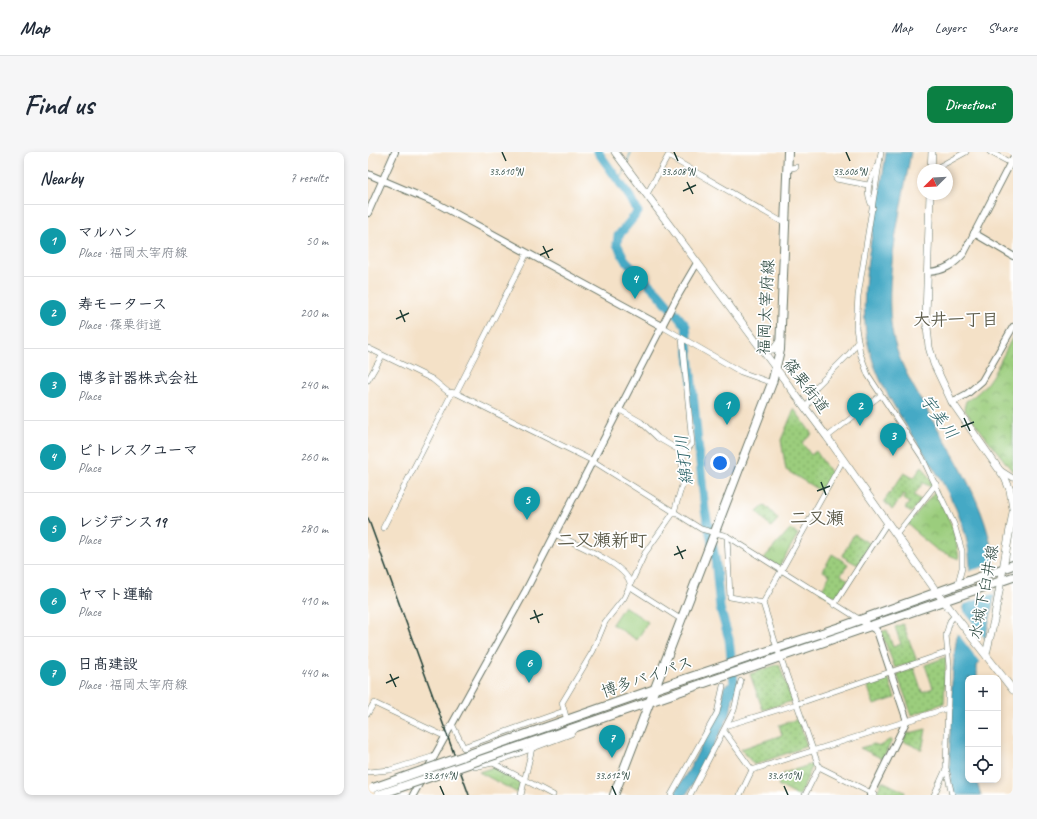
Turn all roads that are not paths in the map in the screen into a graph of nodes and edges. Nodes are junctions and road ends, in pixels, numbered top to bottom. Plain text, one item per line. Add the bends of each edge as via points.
1 (396, 152) edge
2 (615, 152) edge
3 (788, 152) edge
4 (881, 152) edge
5 (932, 152) edge
6 (966, 152) edge
7 (990, 152) edge
8 (1012, 160) edge
9 (880, 162) junction
10 (932, 164) edge
11 (943, 164) edge
12 (796, 168) dead end
13 (787, 169) junction
14 (368, 174) edge
15 (836, 179) dead end
16 (383, 180) junction
17 (868, 185) junction
18 (647, 194) junction
19 (930, 200) edge
20 (873, 209) junction
21 (368, 214) edge
22 (784, 223) junction
23 (974, 233) junction
24 (527, 253) junction
25 (1013, 256) edge
26 (697, 263) junction
27 (928, 272) junction
28 (663, 327) junction
29 (1013, 327) edge
30 (684, 339) junction
31 (780, 341) junction
32 (858, 341) junction
33 (368, 348) edge
34 (762, 350) junction
35 (382, 356) junction
36 (776, 368) junction
37 (368, 380) edge
38 (772, 383) junction
39 (454, 393) junction
40 (881, 395) junction
41 (952, 402) junction
42 (806, 409) junction
43 (620, 410) junction
44 (826, 437) junction
45 (684, 453) junction
46 (843, 460) junction
47 (594, 461) junction
48 (1001, 471) junction
49 (1013, 478) edge
50 (936, 484) junction
51 (1013, 511) edge
52 (674, 512) junction
53 (887, 523) junction
54 (383, 528) dead end
55 (718, 533) junction
56 (555, 534) junction
57 (896, 535) junction
58 (727, 536) junction
59 (1013, 565) edge
60 (1004, 568) junction
61 (781, 571) junction
62 (1013, 577) edge
63 (962, 582) junction
64 (998, 582) junction
65 (629, 584) junction
66 (936, 591) junction
67 (944, 601) junction
68 (763, 603) junction
69 (834, 605) junction
70 (955, 616) junction
71 (859, 619) junction
72 (682, 620) junction
73 (870, 626) junction
74 (777, 648) junction
75 (984, 651) junction
76 (948, 652) junction
77 (780, 657) junction
78 (891, 672) junction
79 (741, 681) dead end
80 (723, 686) dead end
81 (654, 688) junction
82 (1013, 690) edge
83 (649, 702) junction
84 (797, 704) junction
85 (948, 708) junction
86 (564, 711) junction
87 (368, 713) edge
88 (567, 720) junction
89 (906, 720) junction
90 (452, 724) junction
91 (728, 725) junction
92 (579, 726) junction
93 (724, 731) junction
94 (446, 737) junction
95 (532, 748) junction
96 (813, 750) junction
97 (435, 756) junction
98 (493, 763) junction
99 (820, 767) junction
100 (474, 768) dead end
101 (946, 768) junction
102 (752, 770) junction
103 (368, 772) edge
104 (524, 780) junction
105 (370, 788) edge
106 (691, 793) edge
107 (872, 794) edge
108 (378, 795) edge
109 (413, 795) edge
110 (521, 795) edge
111 (553, 795) edge
112 (614, 795) edge
113 (671, 795) edge
114 (698, 795) edge
115 (740, 795) edge
116 (805, 795) edge
117 (934, 795) edge
118 (952, 795) edge

1 - 16 street
2 - 18 main road, 篠栗街道
3 - 13 main road, 福岡太宰府線
4 - 9 street
5 - 10 main road
6 - 11 street
7 - 8 street
8 - 23 street
9 - 17 street
9 - 20 street
12 - 13 street
13 - 22 main road, 福岡太宰府線
14 - 16 street
15 - 17 street
16 - 21 street
16 - 24 street via 436,203
17 - 20 street
18 - 22 street via 668,156
18 - 26 main road, 篠栗街道
19 - 27 main road, 水城下臼井線
20 - 32 street via 858,296
22 - 31 main road, 福岡太宰府線
23 - 25 street
23 - 27 street via 958,261 942,270
24 - 28 street
24 - 39 street
26 - 28 street
26 - 34 main road, 篠栗街道
27 - 41 main road, 水城下臼井線 via 926,326 929,347
28 - 30 street
28 - 43 street
29 - 41 street via 982,381 967,394
30 - 38 street via 741,372
30 - 45 street via 692,444
31 - 34 main road via 774,349
31 - 36 main road, 福岡太宰府線
32 - 40 street via 868,375
32 - 42 street via 850,353 816,387
33 - 35 street
34 - 36 main road, 篠栗街道
35 - 37 street
35 - 39 street
36 - 38 main road, 福岡太宰府線
36 - 42 main road, 篠栗街道
38 - 55 main road, 福岡太宰府線 via 720,521
39 - 47 street
39 - 54 street
40 - 44 street
40 - 50 street via 922,457
41 - 48 main road, 水城下臼井線
42 - 44 main road, 篠栗街道
43 - 45 street via 641,422 658,438
43 - 47 street
44 - 46 main road, 篠栗街道
45 - 52 street via 683,482
46 - 53 main road, 篠栗街道
46 - 61 street
47 - 52 street
47 - 56 street
48 - 49 street
48 - 51 main road, 水城下臼井線 via 1010,490
50 - 57 street
50 - 63 street via 954,524 962,551
51 - 60 main road, 水城下臼井線
52 - 55 street via 701,529
52 - 65 street via 653,539
53 - 57 main road, 篠栗街道
53 - 69 street
55 - 58 street
55 - 72 main road, 福岡太宰府線
56 - 65 street via 615,565 625,573
56 - 90 street
57 - 66 main road, 篠栗街道
58 - 61 street
58 - 68 street via 730,596
59 - 60 main road, 博多バイパス
60 - 63 main road, 博多バイパス
60 - 64 main road, 水城下臼井線
61 - 68 street
61 - 69 street
62 - 64 main road, 博多バイパス
63 - 66 main road, 博多バイパス
64 - 67 main road, 博多バイパス
64 - 75 main road, 水城下臼井線 via 994,620
65 - 72 street
65 - 86 street via 618,607 605,622 593,651 562,703
66 - 67 main road, 篠栗街道
66 - 71 main road, 博多バイパス
67 - 70 main road, 篠栗街道
67 - 73 main road, 博多バイパス
68 - 74 street
69 - 71 street
70 - 75 main road, 篠栗街道
70 - 76 street via 950,621 946,635
71 - 73 street
71 - 74 main road, 博多バイパス
72 - 81 main road, 福岡太宰府線
73 - 77 main road, 博多バイパス
73 - 78 street via 877,631
74 - 77 street
74 - 81 main road, 博多バイパス
75 - 82 main road, 篠栗街道
76 - 78 street
76 - 85 street
77 - 83 main road, 博多バイパス
77 - 84 street
78 - 84 street
78 - 89 street
79 - 91 street
80 - 113 street via 717,712
81 - 83 main road, 福岡太宰府線
81 - 88 main road, 博多バイパス
83 - 92 main road, 博多バイパス
83 - 112 main road, 福岡太宰府線
84 - 91 street
84 - 96 street
85 - 89 street
85 - 101 street
86 - 88 street
86 - 90 street via 464,748
87 - 94 street via 374,703
88 - 105 main road, 博多バイパス, bridge
89 - 96 street
89 - 107 street
90 - 94 street
91 - 93 street
92 - 95 street via 571,734
92 - 108 main road, 博多バイパス, bridge
93 - 102 street
93 - 106 street
94 - 97 street
95 - 98 street
95 - 104 street
96 - 99 street
96 - 102 street
97 - 103 street via 390,770
97 - 109 street
98 - 100 street
98 - 104 street
99 - 107 street
99 - 116 street
101 - 117 street
101 - 118 street
102 - 115 street
104 - 110 street
104 - 111 street
106 - 114 street

